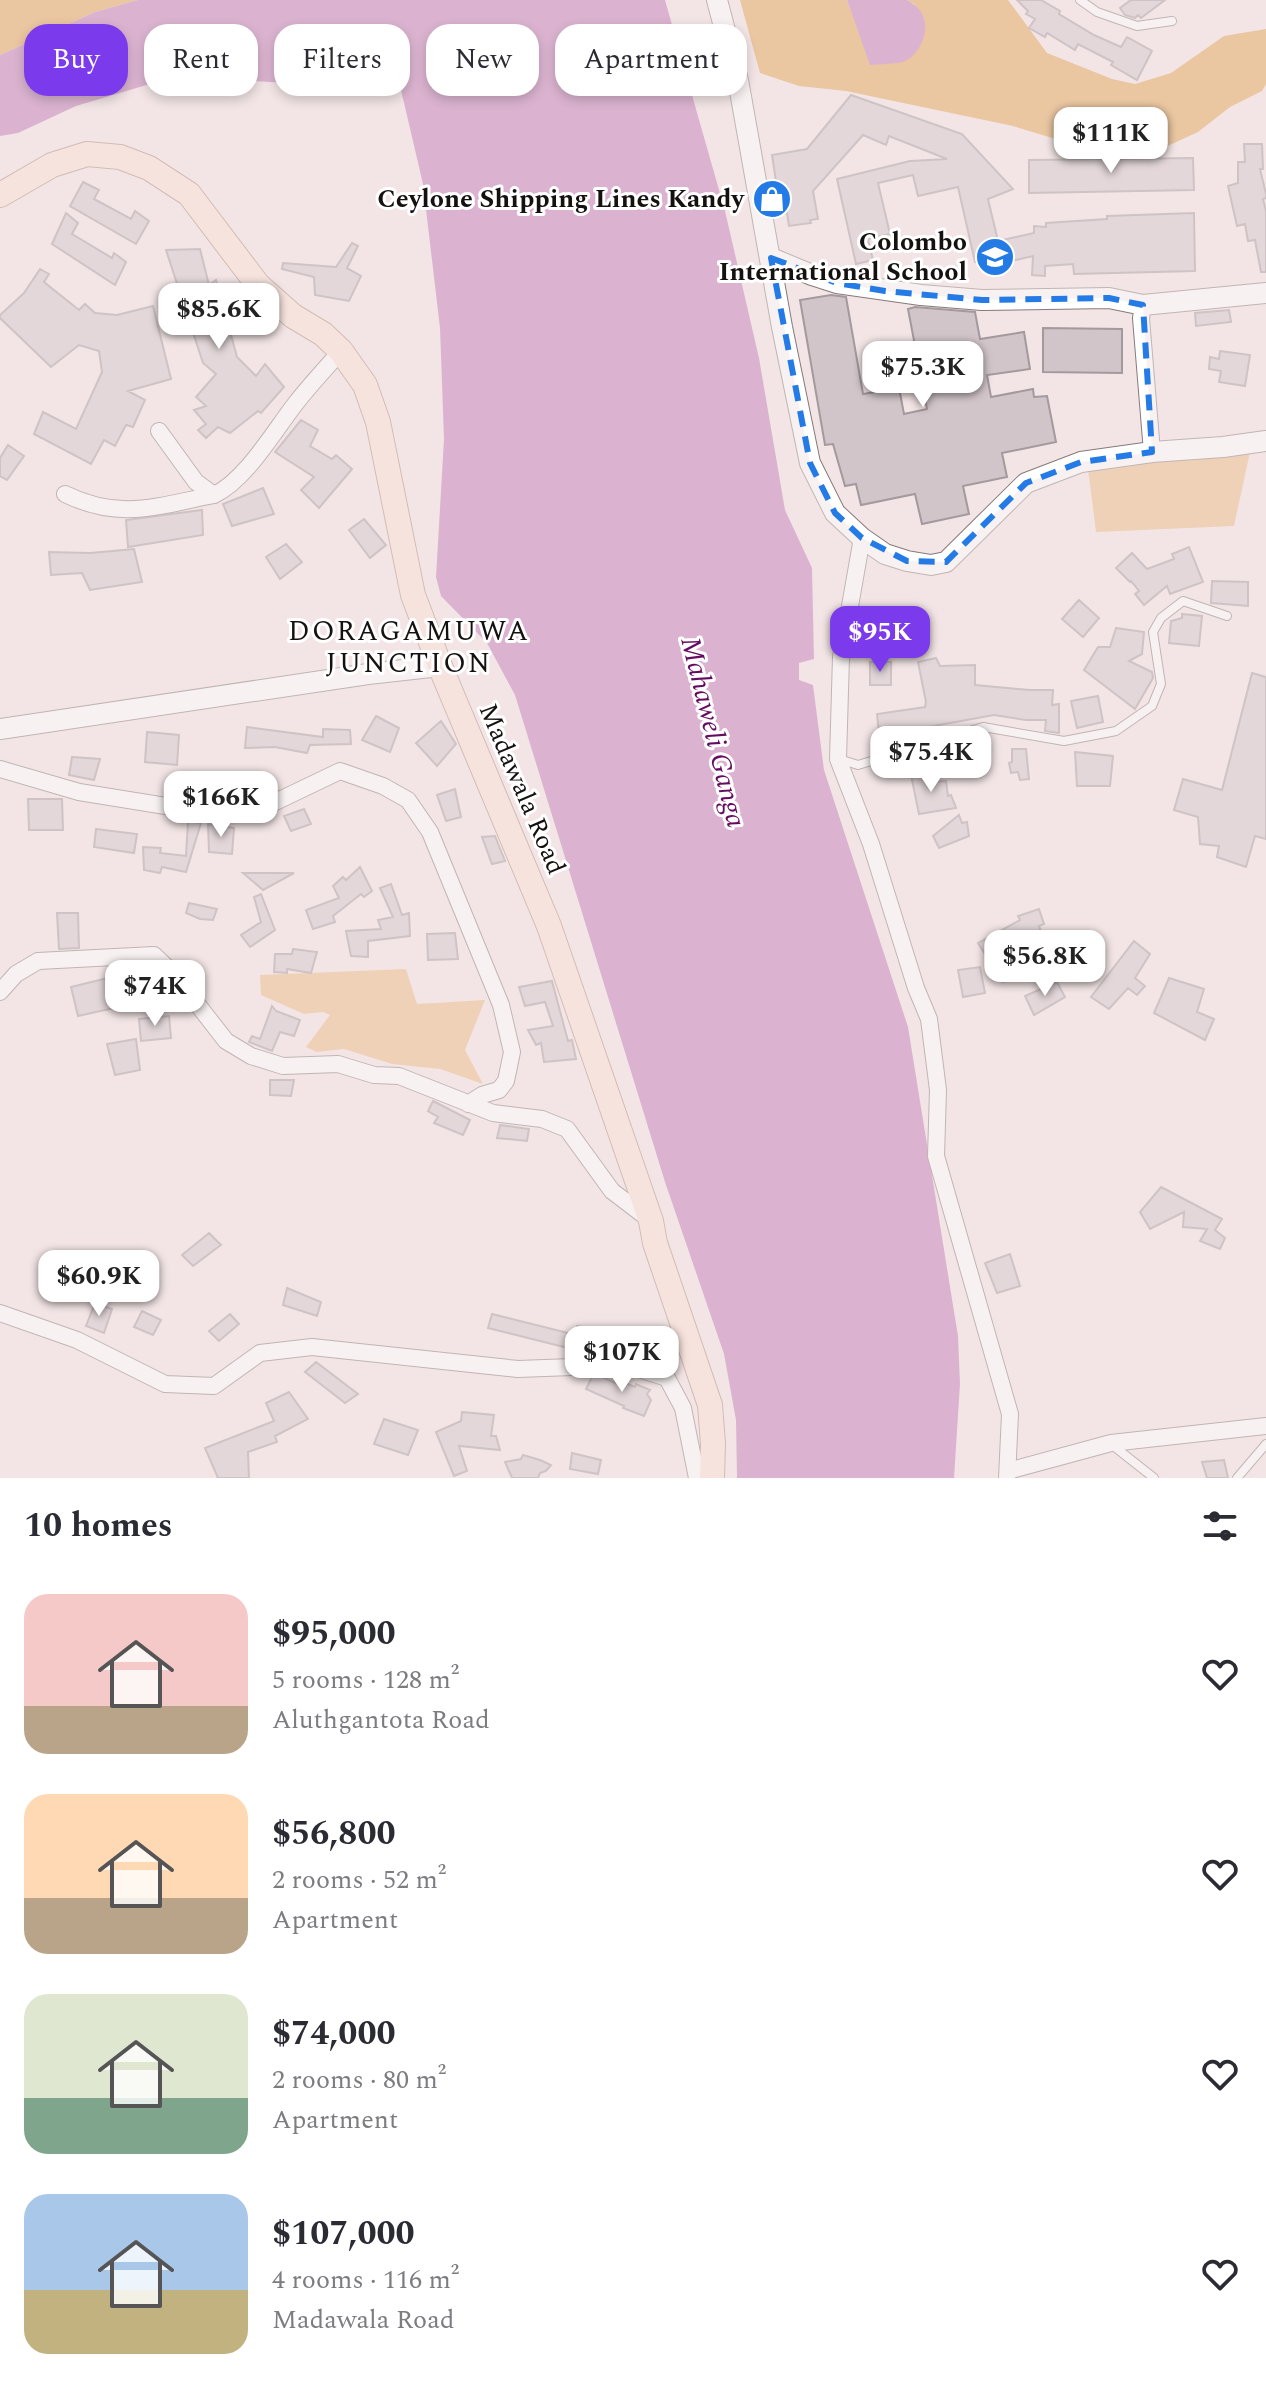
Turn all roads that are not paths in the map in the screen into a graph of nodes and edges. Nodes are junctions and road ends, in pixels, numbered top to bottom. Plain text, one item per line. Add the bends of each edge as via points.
1 (717, 0) edge
2 (1080, 0) edge
3 (1172, 21) dead end
4 (0, 195) edge
5 (771, 258) junction
6 (1266, 293) edge
7 (1143, 305) junction
8 (341, 351) junction
9 (159, 431) dead end
10 (1266, 441) edge
11 (1152, 452) junction
12 (65, 494) dead end
13 (214, 495) junction
14 (862, 538) junction
15 (1227, 616) dead end
16 (440, 666) junction
17 (0, 729) edge
18 (838, 759) junction
19 (0, 769) edge
20 (0, 992) edge
21 (468, 1104) junction
22 (651, 1221) junction
23 (0, 1313) edge
24 (1266, 1426) edge
25 (1111, 1443) junction
26 (1266, 1444) edge
27 (1007, 1474) edge
28 (697, 1478) edge
29 (712, 1478) edge
30 (1154, 1478) edge
31 (1237, 1478) edge

1 - 5 street via 738,80
2 - 3 lane via 1137,26
4 - 8 main road, Madawala Road via 52,165 87,154 120,157 149,168 189,194 258,285
5 - 7 street via 837,283 909,294 982,300 1109,298
5 - 14 street via 810,463 835,513
6 - 7 street
7 - 11 street
8 - 13 street via 246,469
8 - 16 main road, Madawala Road via 365,385 378,422 413,595
9 - 13 street via 196,482
10 - 11 street
11 - 14 street via 1081,462 1026,483 946,562 907,561
12 - 13 street via 133,511
14 - 18 street via 841,657
15 - 18 lane via 1183,601 1161,618 1153,632 1161,684 1152,706 1116,731 1064,741 983,727 858,765
16 - 17 street
16 - 22 main road, Madawala Road via 549,926
18 - 27 street via 929,1019 938,1090 936,1156 1010,1414
19 - 21 street via 79,792 209,813 243,813 269,805 340,771 408,800 430,832 501,1005 512,1052 499,1090
20 - 21 street via 38,961 154,955 226,1041 251,1056 283,1066 338,1064 399,1076
21 - 22 street via 567,1129 612,1191
22 - 29 main road, Madawala Road via 710,1405
23 - 28 street via 77,1340 165,1384 214,1386 260,1353 312,1347 518,1369 626,1365 667,1378 683,1408
24 - 25 street
25 - 27 street
25 - 30 lane
26 - 31 lane

